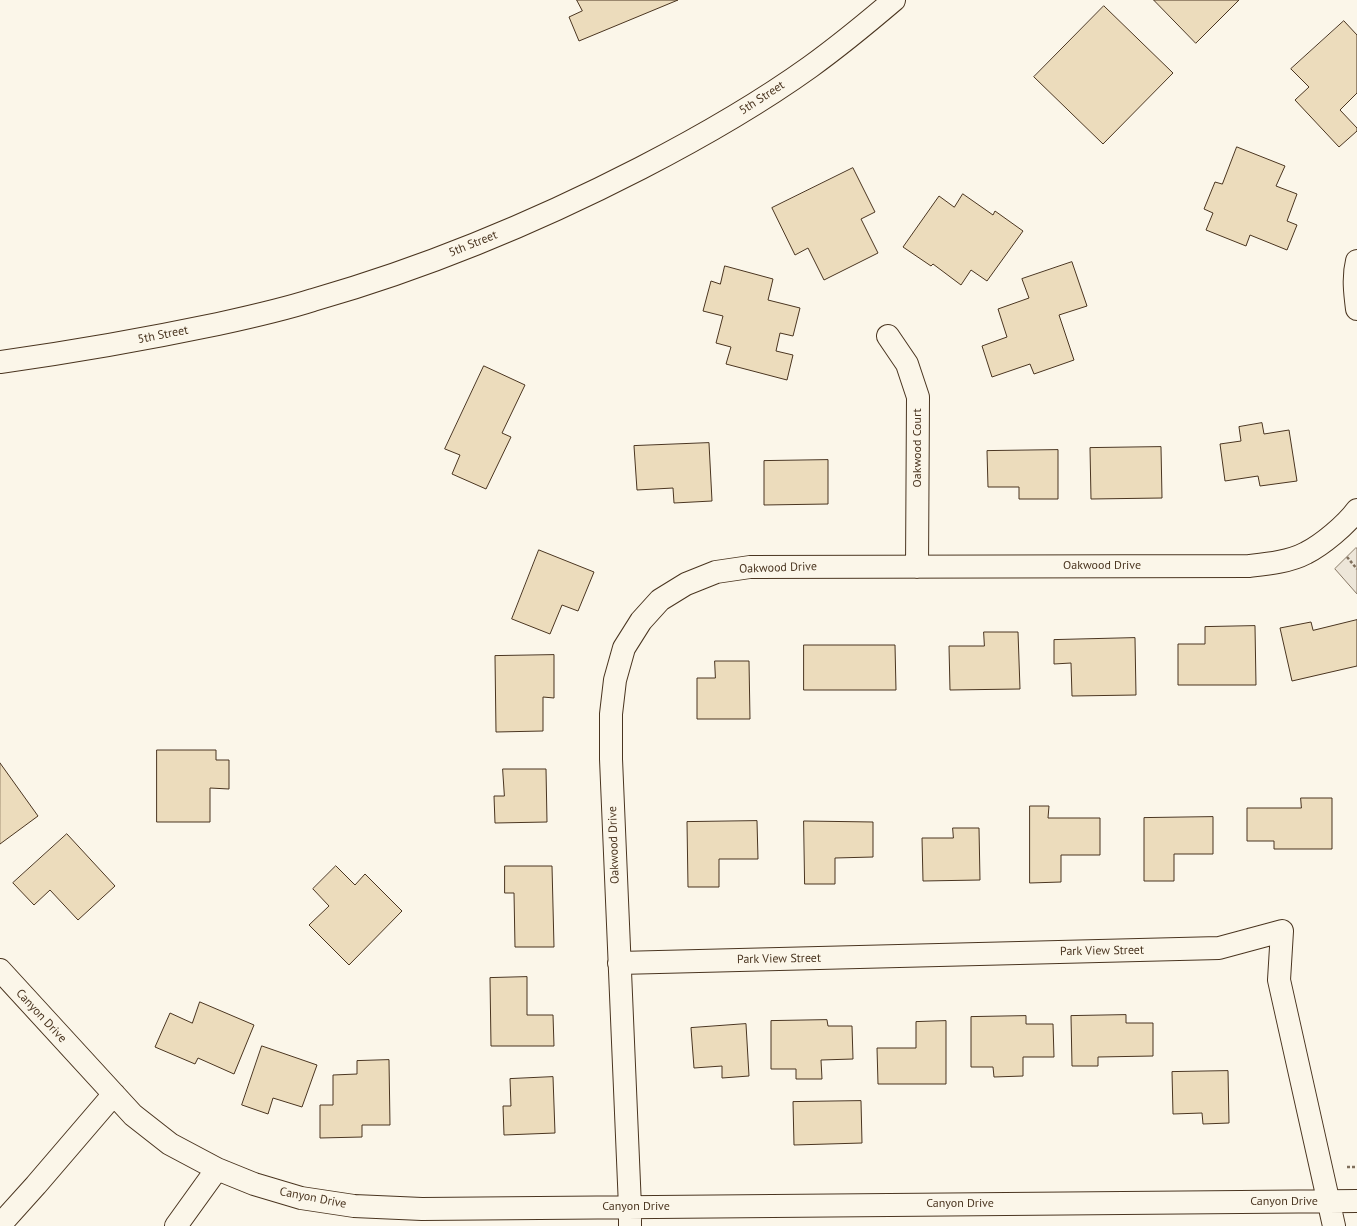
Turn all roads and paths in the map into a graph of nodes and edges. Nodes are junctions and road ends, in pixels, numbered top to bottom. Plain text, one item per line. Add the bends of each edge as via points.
1 (894, 0) edge
2 (1357, 261) edge
3 (1357, 309) edge
4 (888, 336) dead end
5 (0, 362) edge
6 (1357, 510) edge
7 (917, 567) junction
8 (619, 963) junction
9 (0, 970) edge
10 (114, 1094) junction
11 (217, 1169) junction
12 (1357, 1201) edge
13 (1328, 1202) junction
14 (630, 1216) edge
15 (0, 1225) edge
16 (176, 1226) edge
17 (1334, 1226) edge

1 - 5 street, 5th Street via 809,68 744,110 607,185 472,246 313,301 172,334
2 - 3 street
4 - 7 street, Oakwood Court via 907,364 918,397
6 - 7 street, Oakwood Drive via 1329,537 1305,554 1278,562 1241,566
7 - 8 street, Oakwood Drive via 750,567 716,572 686,584 660,600 641,621 624,648 615,680 611,714
8 - 13 street, Park View Street via 1220,948 1282,931 1279,980
8 - 14 street, Oakwood Drive
9 - 10 street, Canyon Drive
10 - 11 street, Canyon Drive via 133,1115 170,1144
10 - 15 street
11 - 14 street, Canyon Drive via 254,1184 301,1198 354,1206
11 - 16 street
12 - 13 street, Canyon Drive
13 - 14 street, Canyon Drive
13 - 17 street, Park View Street

